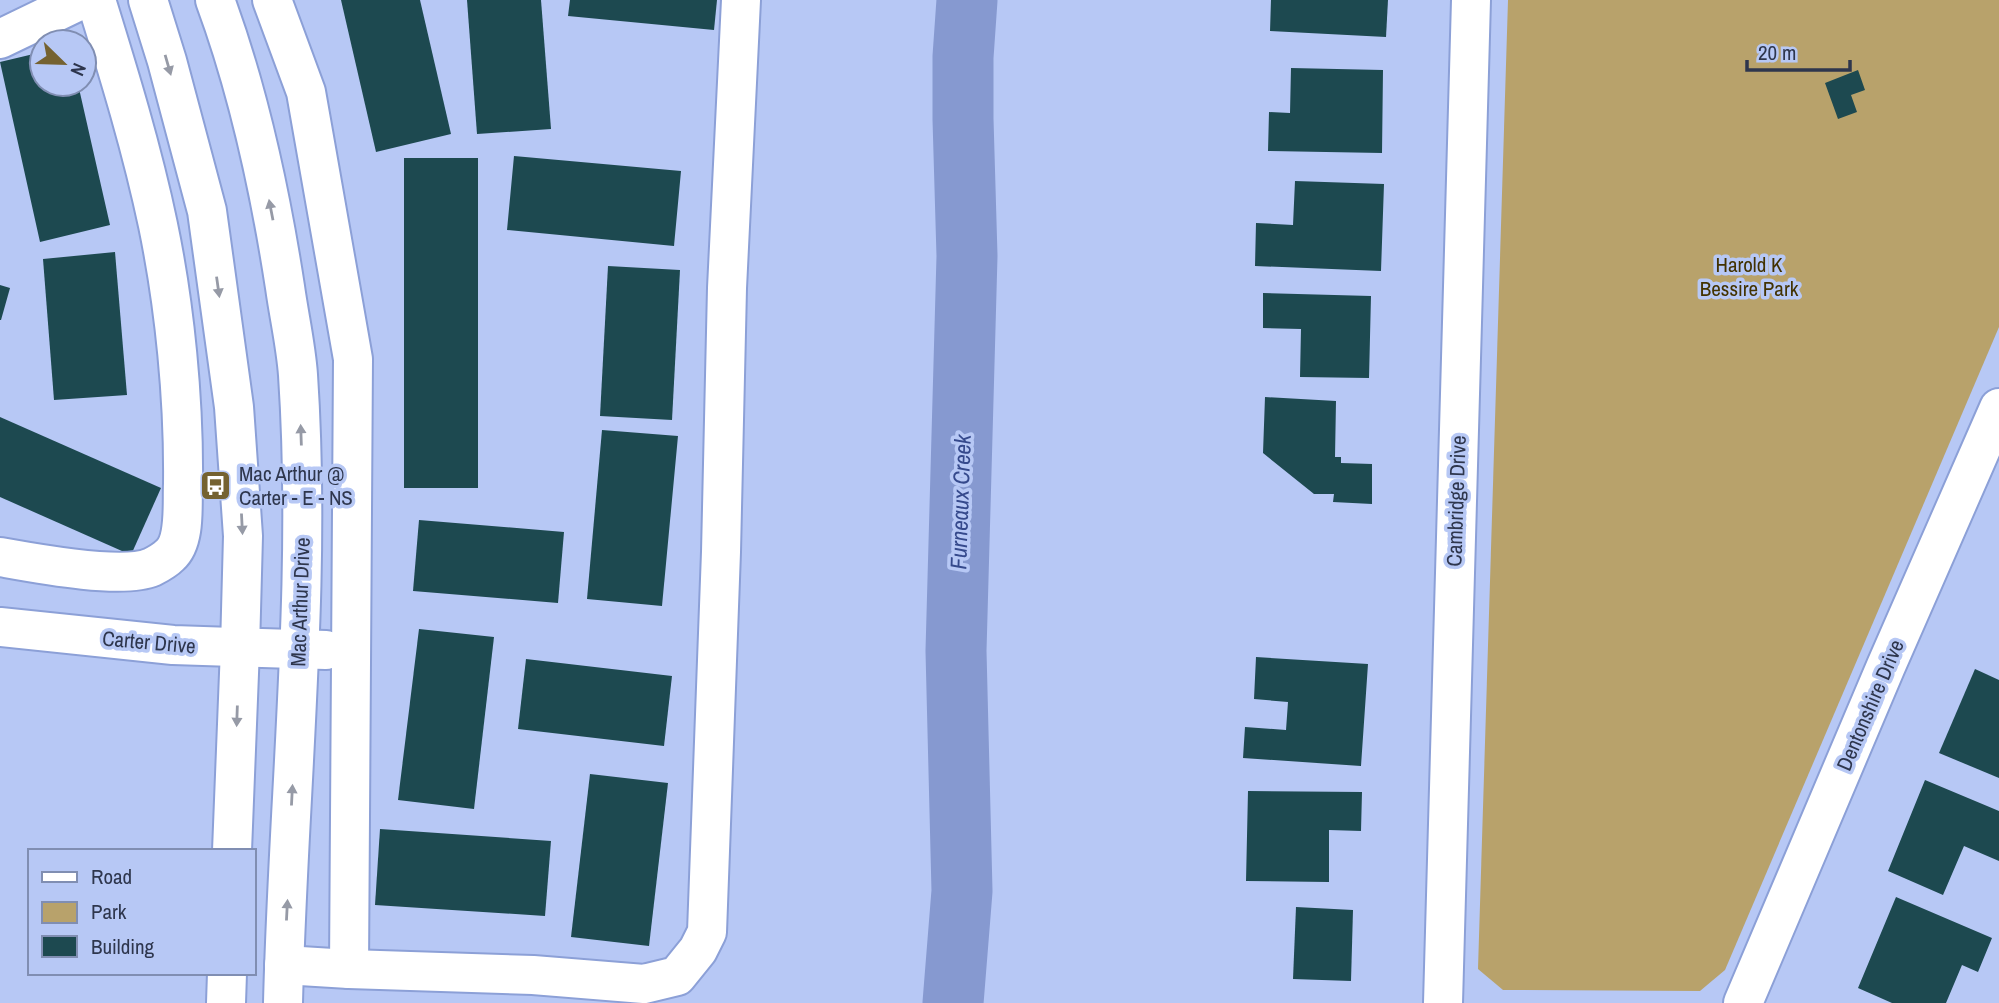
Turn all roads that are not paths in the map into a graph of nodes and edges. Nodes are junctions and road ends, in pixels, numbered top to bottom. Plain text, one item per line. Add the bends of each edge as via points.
1 (81, 0) edge
2 (96, 0) edge
3 (148, 0) edge
4 (215, 0) edge
5 (272, 0) edge
6 (741, 0) edge
7 (1471, 0) edge
8 (0, 39) edge
9 (1999, 408) edge
10 (0, 557) edge
11 (0, 627) edge
12 (240, 648) junction
13 (299, 650) junction
14 (351, 650) junction
15 (232, 849) edge
16 (284, 965) junction
17 (349, 969) junction
18 (227, 975) edge
19 (226, 1003) edge
20 (283, 1003) edge
21 (1443, 1003) edge
22 (1743, 1003) edge

1 - 8 street
2 - 10 street via 130,109 158,227 176,339 182,531 172,554 152,567 120,572
3 -> 12 street via 209,225 234,407 243,536
13 -> 4 street, Mac Arthur Drive via 303,499 298,373 254,124
5 - 14 street via 306,92 353,359
6 - 17 street via 707,932 677,976 644,984
7 - 21 street, Cambridge Drive
9 - 22 street, Dentonshire Drive
11 - 12 street, Carter Drive
12 - 13 street, Carter Drive
12 -> 15 street
13 - 14 street, Carter Drive
16 -> 13 street, Mac Arthur Drive
14 - 17 street
16 - 17 street
16 - 20 street, Mac Arthur Drive
18 - 19 street

